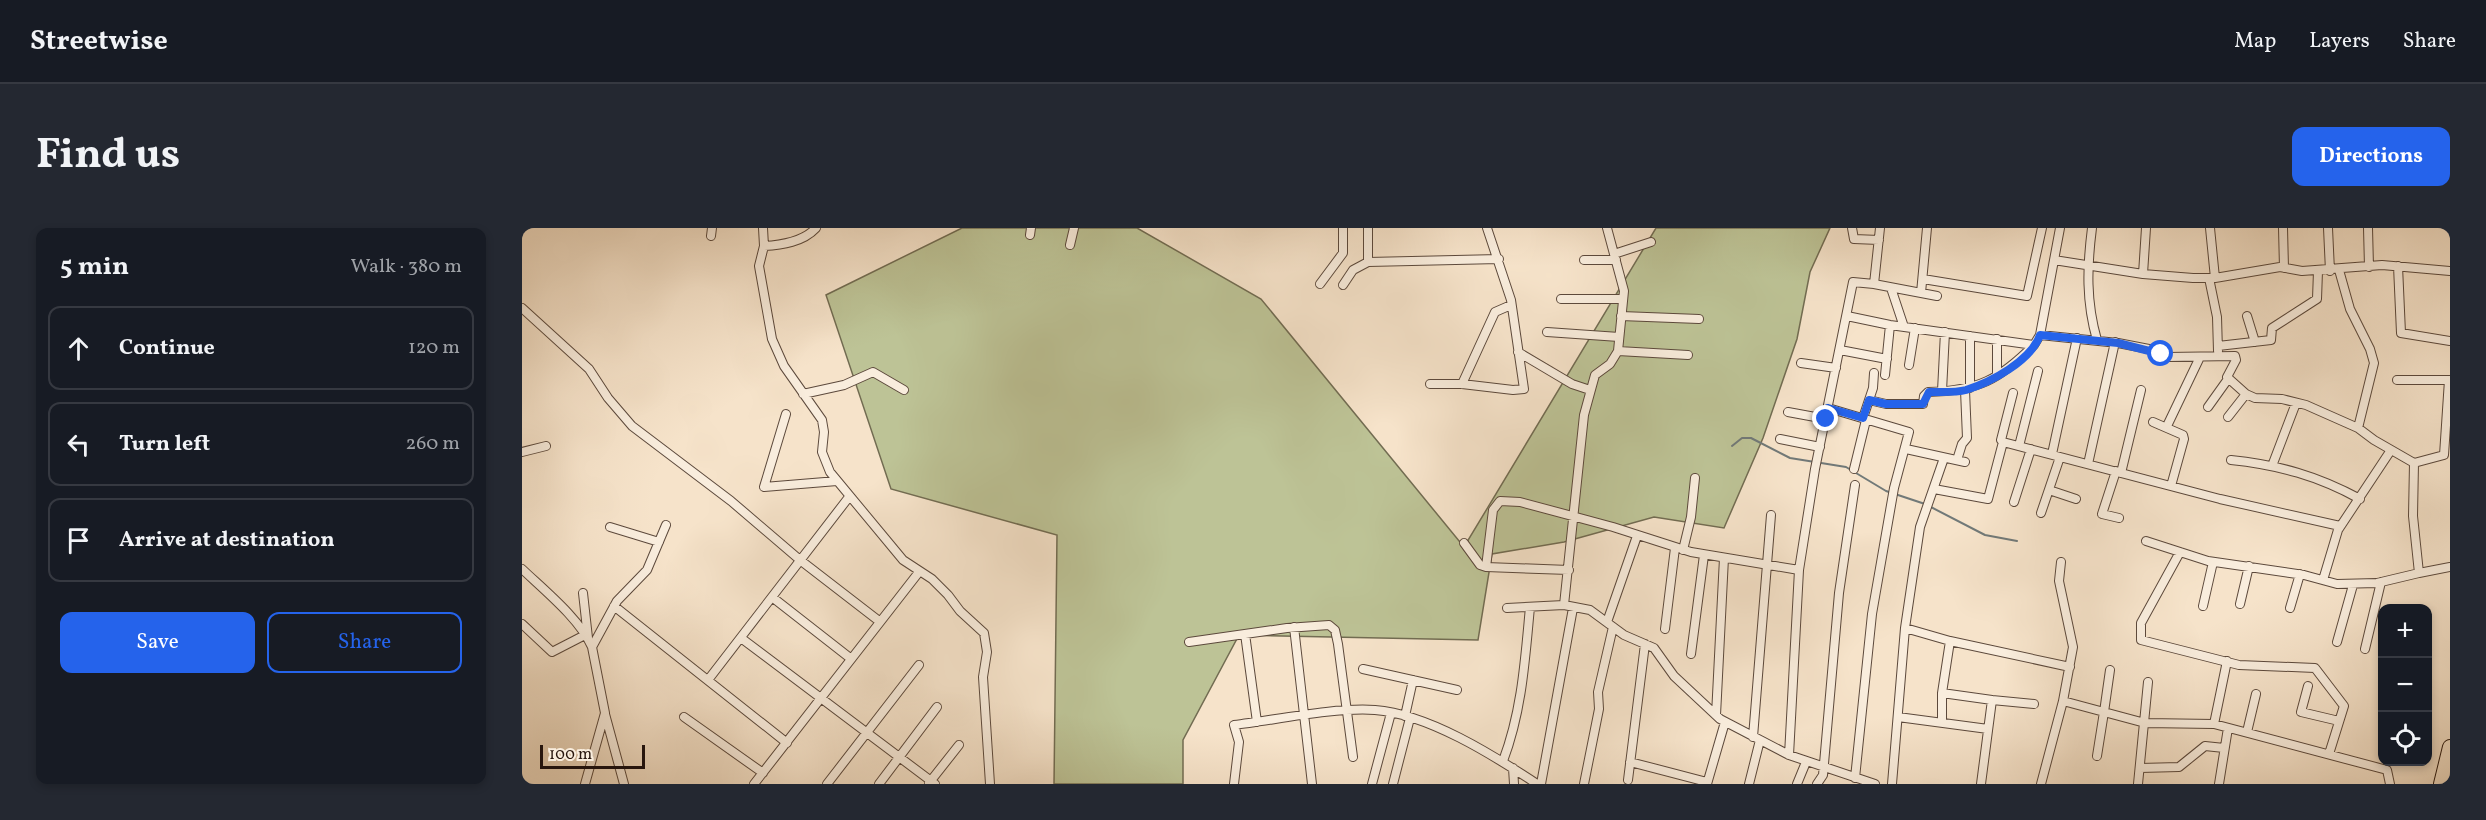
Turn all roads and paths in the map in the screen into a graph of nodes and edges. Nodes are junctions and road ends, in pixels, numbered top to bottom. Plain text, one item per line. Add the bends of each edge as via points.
1 (763, 228) edge
2 (816, 228) edge
3 (1074, 228) edge
4 (1343, 228) edge
5 (1368, 228) edge
6 (1487, 228) edge
7 (1607, 228) edge
8 (1852, 228) edge
9 (1880, 228) edge
10 (1927, 228) edge
11 (2042, 228) edge
12 (2060, 228) edge
13 (2092, 228) edge
14 (2146, 228) edge
15 (2210, 228) edge
16 (2283, 228) edge
17 (2328, 228) edge
18 (2368, 228) edge
19 (1879, 240) junction
20 (1651, 242) dead end
21 (1071, 245) dead end
22 (764, 246) junction
23 (1615, 257) junction
24 (1499, 259) junction
25 (1584, 260) dead end
26 (1368, 261) junction
27 (2036, 262) junction
28 (2053, 263) junction
29 (2088, 265) junction
30 (2398, 266) junction
31 (2369, 267) junction
32 (2284, 268) junction
33 (2339, 270) junction
34 (2318, 271) junction
35 (2330, 271) junction
36 (2450, 272) edge
37 (2143, 274) junction
38 (2212, 278) junction
39 (1923, 279) junction
40 (1320, 284) dead end
41 (1874, 284) junction
42 (1343, 285) dead end
43 (1891, 288) junction
44 (1921, 293) junction
45 (1937, 296) dead end
46 (1561, 299) dead end
47 (1623, 299) junction
48 (1511, 305) junction
49 (522, 308) edge
50 (1847, 315) junction
51 (1621, 316) junction
52 (2247, 316) dead end
53 (1699, 319) dead end
54 (1890, 325) junction
55 (1904, 327) junction
56 (1915, 328) junction
57 (1547, 332) dead end
58 (1945, 332) junction
59 (2040, 335) junction
60 (1970, 336) junction
61 (1619, 337) junction
62 (2077, 338) junction
63 (1997, 339) junction
64 (2097, 340) junction
65 (2450, 341) edge
66 (2115, 342) junction
67 (2255, 342) junction
68 (2034, 345) junction
69 (2218, 346) junction
70 (1840, 350) junction
71 (1618, 351) junction
72 (1518, 352) junction
73 (1688, 356) dead end
74 (2218, 356) junction
75 (2200, 357) junction
76 (1887, 359) junction
77 (1801, 363) dead end
78 (1909, 364) dead end
79 (1836, 368) junction
80 (2038, 371) dead end
81 (1874, 374) dead end
82 (1885, 375) dead end
83 (1997, 375) junction
84 (2228, 379) junction
85 (2397, 380) dead end
86 (2449, 380) edge
87 (1430, 384) dead end
88 (1462, 384) junction
89 (1967, 389) junction
90 (904, 390) dead end
91 (1590, 390) junction
92 (2141, 390) dead end
93 (1942, 392) junction
94 (2013, 393) dead end
95 (803, 394) junction
96 (2246, 394) junction
97 (1869, 400) junction
98 (2296, 402) junction
99 (2208, 407) dead end
100 (1828, 408) junction
101 (1788, 412) dead end
102 (786, 414) dead end
103 (2228, 417) dead end
104 (1826, 419) junction
105 (1865, 419) junction
106 (2153, 422) dead end
107 (2167, 426) junction
108 (2358, 428) junction
109 (1780, 439) dead end
110 (2003, 442) junction
111 (546, 446) dead end
112 (2019, 446) junction
113 (1820, 447) junction
114 (1906, 449) junction
115 (2031, 449) junction
116 (2391, 450) junction
117 (522, 452) edge
118 (2056, 456) junction
119 (1944, 458) junction
120 (2231, 460) dead end
121 (2414, 463) junction
122 (2088, 464) junction
123 (2272, 466) junction
124 (1854, 469) dead end
125 (2119, 472) junction
126 (1695, 478) dead end
127 (837, 481) junction
128 (1855, 485) dead end
129 (2171, 486) junction
130 (1934, 489) junction
131 (2049, 489) junction
132 (849, 497) junction
133 (2076, 499) dead end
134 (2360, 499) junction
135 (2014, 502) dead end
136 (2041, 513) dead end
137 (1771, 515) dead end
138 (1573, 517) junction
139 (2119, 518) dead end
140 (666, 525) dead end
141 (2340, 526) junction
142 (610, 527) dead end
143 (1637, 536) junction
144 (2146, 541) dead end
145 (659, 542) junction
146 (1464, 543) dead end
147 (1679, 549) junction
148 (2180, 552) junction
149 (1704, 555) junction
150 (1724, 558) junction
151 (800, 560) junction
152 (2061, 562) dead end
153 (2213, 562) junction
154 (1766, 564) junction
155 (2248, 566) junction
156 (1486, 567) junction
157 (2450, 567) edge
158 (522, 569) edge
159 (1569, 570) junction
160 (1799, 570) junction
161 (919, 572) junction
162 (2419, 573) junction
163 (2300, 574) junction
164 (2323, 580) junction
165 (2382, 582) junction
166 (2354, 585) junction
167 (583, 593) dead end
168 (772, 597) junction
169 (2240, 604) dead end
170 (1564, 605) junction
171 (614, 606) junction
172 (2203, 606) dead end
173 (1530, 607) junction
174 (1507, 608) dead end
175 (1573, 608) junction
176 (2290, 608) dead end
177 (879, 621) junction
178 (522, 624) edge
179 (1610, 624) junction
180 (1294, 627) junction
181 (1905, 628) junction
182 (1665, 629) dead end
183 (1245, 634) junction
184 (587, 636) junction
185 (741, 638) junction
186 (1950, 641) junction
187 (1190, 642) dead end
188 (2337, 642) dead end
189 (1646, 644) junction
190 (592, 647) junction
191 (2366, 649) dead end
192 (1691, 654) dead end
193 (850, 658) junction
194 (2226, 661) junction
195 (919, 665) dead end
196 (2070, 667) junction
197 (1362, 669) dead end
198 (2110, 670) dead end
199 (708, 680) junction
200 (1413, 680) junction
201 (2148, 682) dead end
202 (2308, 686) dead end
203 (1457, 690) dead end
204 (1942, 693) junction
205 (2256, 694) dead end
206 (820, 698) junction
207 (1992, 700) junction
208 (2063, 701) junction
209 (2034, 705) dead end
210 (937, 707) dead end
211 (1346, 711) junction
212 (2104, 712) junction
213 (605, 713) junction
214 (1391, 713) junction
215 (1716, 715) junction
216 (1305, 716) junction
217 (684, 717) dead end
218 (1407, 717) junction
219 (1898, 717) junction
220 (2339, 721) junction
221 (1257, 722) junction
222 (1725, 722) junction
223 (1942, 722) junction
224 (2145, 723) junction
225 (2214, 724) junction
226 (2228, 728) junction
227 (1988, 729) junction
228 (2247, 732) junction
229 (867, 733) junction
230 (1756, 739) junction
231 (787, 743) junction
232 (959, 745) dead end
233 (2450, 747) edge
234 (2224, 748) junction
235 (2329, 754) junction
236 (1789, 755) junction
237 (2097, 756) dead end
238 (899, 757) junction
239 (1353, 757) dead end
240 (1503, 761) junction
241 (1630, 762) junction
242 (1806, 762) junction
243 (1513, 768) junction
244 (1823, 768) junction
245 (2140, 768) junction
246 (763, 774) junction
247 (1855, 778) junction
248 (1628, 780) dead end
249 (932, 783) edge
250 (1707, 783) edge
251 (585, 784) edge
252 (624, 784) edge
253 (754, 784) edge
254 (827, 784) edge
255 (879, 784) edge
256 (990, 784) edge
257 (1234, 784) edge
258 (1312, 784) edge
259 (1372, 784) edge
260 (1393, 784) edge
261 (1514, 784) edge
262 (1539, 784) edge
263 (1584, 784) edge
264 (1749, 784) edge
265 (1797, 784) edge
266 (1817, 784) edge
267 (1875, 784) edge
268 (1892, 784) edge
269 (1981, 784) edge
270 (2041, 784) edge
271 (2138, 784) edge
272 (2219, 784) edge
273 (2390, 784) edge
274 (2441, 784) edge

1 - 22 street
2 - 22 street via 781,245
3 - 21 street
4 - 40 street via 1343,253
5 - 26 street
6 - 24 street
7 - 23 street
8 - 19 street via 1854,239
9 - 19 street
10 - 39 street
11 - 27 street
12 - 28 street
13 - 29 street
14 - 37 street
15 - 38 street
16 - 32 street
17 - 35 street
18 - 31 street
19 - 41 street
20 - 23 street
22 - 95 street via 759,266 772,339
23 - 25 street
23 - 47 street
24 - 26 street
24 - 48 street
26 - 42 street via 1353,270
27 - 28 street
27 - 39 street via 2027,296
28 - 29 street
28 - 59 street
29 - 37 street
29 - 64 street via 2089,307
30 - 31 street
30 - 36 street
30 - 65 street via 2401,333
31 - 33 street
32 - 34 street
32 - 38 street
33 - 35 street
33 - 108 street via 2350,309 2374,363
34 - 35 street
34 - 67 street via 2317,298 2272,328 2271,340
37 - 38 street
38 - 69 street
39 - 44 street
41 - 43 street
41 - 50 street via 1853,282
43 - 44 street
43 - 55 street
44 - 45 street
46 - 47 street
47 - 51 street
48 - 72 street
48 - 88 street via 1495,312
49 - 151 street via 589,369 632,426 731,501
50 - 54 street
50 - 70 street
51 - 53 street
51 - 61 street
52 - 67 street
54 - 55 street
54 - 76 street
55 - 56 street
56 - 58 street
56 - 78 street
57 - 61 street
58 - 60 street
58 - 93 street
59 - 62 street
59 - 68 street
60 - 63 street
60 - 89 street
61 - 71 street
62 - 64 street
62 - 118 street
63 - 68 street
63 - 83 street
64 - 66 street
66 - 75 street via 2154,350 2167,357
66 - 122 street
67 - 69 street
68 - 83 street
69 - 74 street
70 - 76 street
70 - 79 street
71 - 73 street
71 - 91 street via 1610,364 1595,375
72 - 88 street via 1524,389
72 - 91 street via 1572,384
74 - 75 street
74 - 84 street via 2237,358
75 - 107 street
76 - 82 street
77 - 79 street
79 - 100 street
80 - 112 street
81 - 97 street
83 - 89 street
84 - 96 street
84 - 99 street
85 - 86 street
86 - 121 street via 2444,455
87 - 88 street
89 - 93 street
89 - 119 street via 1967,438 1962,444 1961,461
90 - 95 street via 873,372 844,385
91 - 138 street
92 - 125 street
93 - 97 street via 1929,392 1923,404
94 - 110 street
95 - 127 street via 822,420 823,459
96 - 98 street
96 - 103 street
97 - 105 street
98 - 108 street
98 - 123 street
100 - 104 street
100 - 105 street
101 - 104 street
102 - 127 street via 764,487
104 - 113 street
105 - 114 street via 1909,432
105 - 124 street
106 - 107 street
107 - 129 street via 2184,439
108 - 116 street
109 - 113 street
110 - 112 street
110 - 130 street via 1988,499
111 - 117 street
112 - 115 street
113 - 160 street
114 - 119 street
114 - 247 street via 1892,497 1872,614
115 - 118 street
115 - 135 street
116 - 121 street
116 - 134 street
118 - 122 street
118 - 131 street
119 - 130 street
120 - 123 street
121 - 162 street via 2413,516
122 - 125 street
123 - 134 street via 2327,481
125 - 129 street
125 - 139 street via 2102,514
126 - 147 street via 1691,517
127 - 132 street
128 - 244 street via 1839,593
129 - 141 street
130 - 181 street via 1927,505
131 - 133 street
131 - 136 street
132 - 151 street
132 - 161 street via 903,560
134 - 141 street
137 - 154 street
138 - 143 street via 1614,526
138 - 156 street via 1520,502 1496,503
138 - 159 street
140 - 145 street
141 - 164 street
142 - 145 street
143 - 147 street
143 - 179 street
144 - 148 street
145 - 171 street via 647,570
146 - 156 street via 1480,565
147 - 149 street
147 - 182 street
148 - 153 street
148 - 194 street via 2141,623 2141,640
149 - 150 street
149 - 192 street
150 - 154 street
150 - 215 street
151 - 168 street
151 - 177 street
152 - 196 street via 2059,581 2073,647
153 - 155 street
153 - 172 street
154 - 160 street
154 - 230 street
155 - 163 street
155 - 169 street
156 - 159 street
157 - 162 street
158 - 184 street
159 - 170 street
160 - 236 street
161 - 177 street
161 - 256 street via 938,584 984,633
162 - 165 street
163 - 164 street
163 - 176 street
164 - 166 street
165 - 166 street
165 - 191 street
166 - 188 street
167 - 184 street
168 - 185 street
168 - 193 street
170 - 173 street
170 - 175 street
171 - 190 street
171 - 199 street
173 - 174 street
173 - 240 street via 1521,699
175 - 179 street via 1590,610
175 - 262 street
177 - 193 street
178 - 184 street via 552,652
179 - 189 street
179 - 263 street
180 - 183 street
180 - 211 street via 1329,625 1335,630
180 - 216 street
181 - 186 street
181 - 219 street
183 - 187 street
183 - 221 street
184 - 190 street
185 - 199 street
185 - 206 street
186 - 196 street
186 - 204 street
189 - 215 street
189 - 241 street
190 - 213 street
193 - 206 street
194 - 220 street via 2315,668 2344,706
194 - 225 street
195 - 229 street
196 - 208 street
197 - 200 street
198 - 212 street
199 - 231 street
200 - 203 street
200 - 218 street
201 - 224 street
202 - 220 street via 2301,712
204 - 207 street
204 - 223 street
205 - 228 street
206 - 229 street
206 - 231 street
207 - 209 street
207 - 227 street
208 - 212 street
208 - 270 street
210 - 238 street
211 - 214 street
211 - 216 street
211 - 239 street
212 - 224 street
212 - 237 street
213 - 251 street
213 - 252 street
214 - 218 street
214 - 259 street
215 - 222 street
216 - 221 street
216 - 258 street
217 - 246 street
218 - 240 street
218 - 260 street
219 - 223 street
219 - 268 street
220 - 235 street
221 - 257 street via 1234,725 1239,742
222 - 230 street
222 - 250 street
223 - 227 street
224 - 225 street
224 - 245 street
225 - 226 street
226 - 228 street
226 - 234 street
227 - 269 street
228 - 235 street
229 - 238 street
229 - 254 street
230 - 236 street
230 - 264 street
231 - 246 street
232 - 249 street
233 - 274 highway
234 - 245 street via 2205,746 2172,769
234 - 272 street
235 - 273 street via 2387,770
236 - 242 street
238 - 249 street
238 - 255 street
240 - 243 street
241 - 248 street
241 - 250 street
242 - 244 street
242 - 265 street
243 - 261 street
243 - 262 street
244 - 247 street
244 - 266 street
245 - 271 street
246 - 253 street
247 - 267 street

